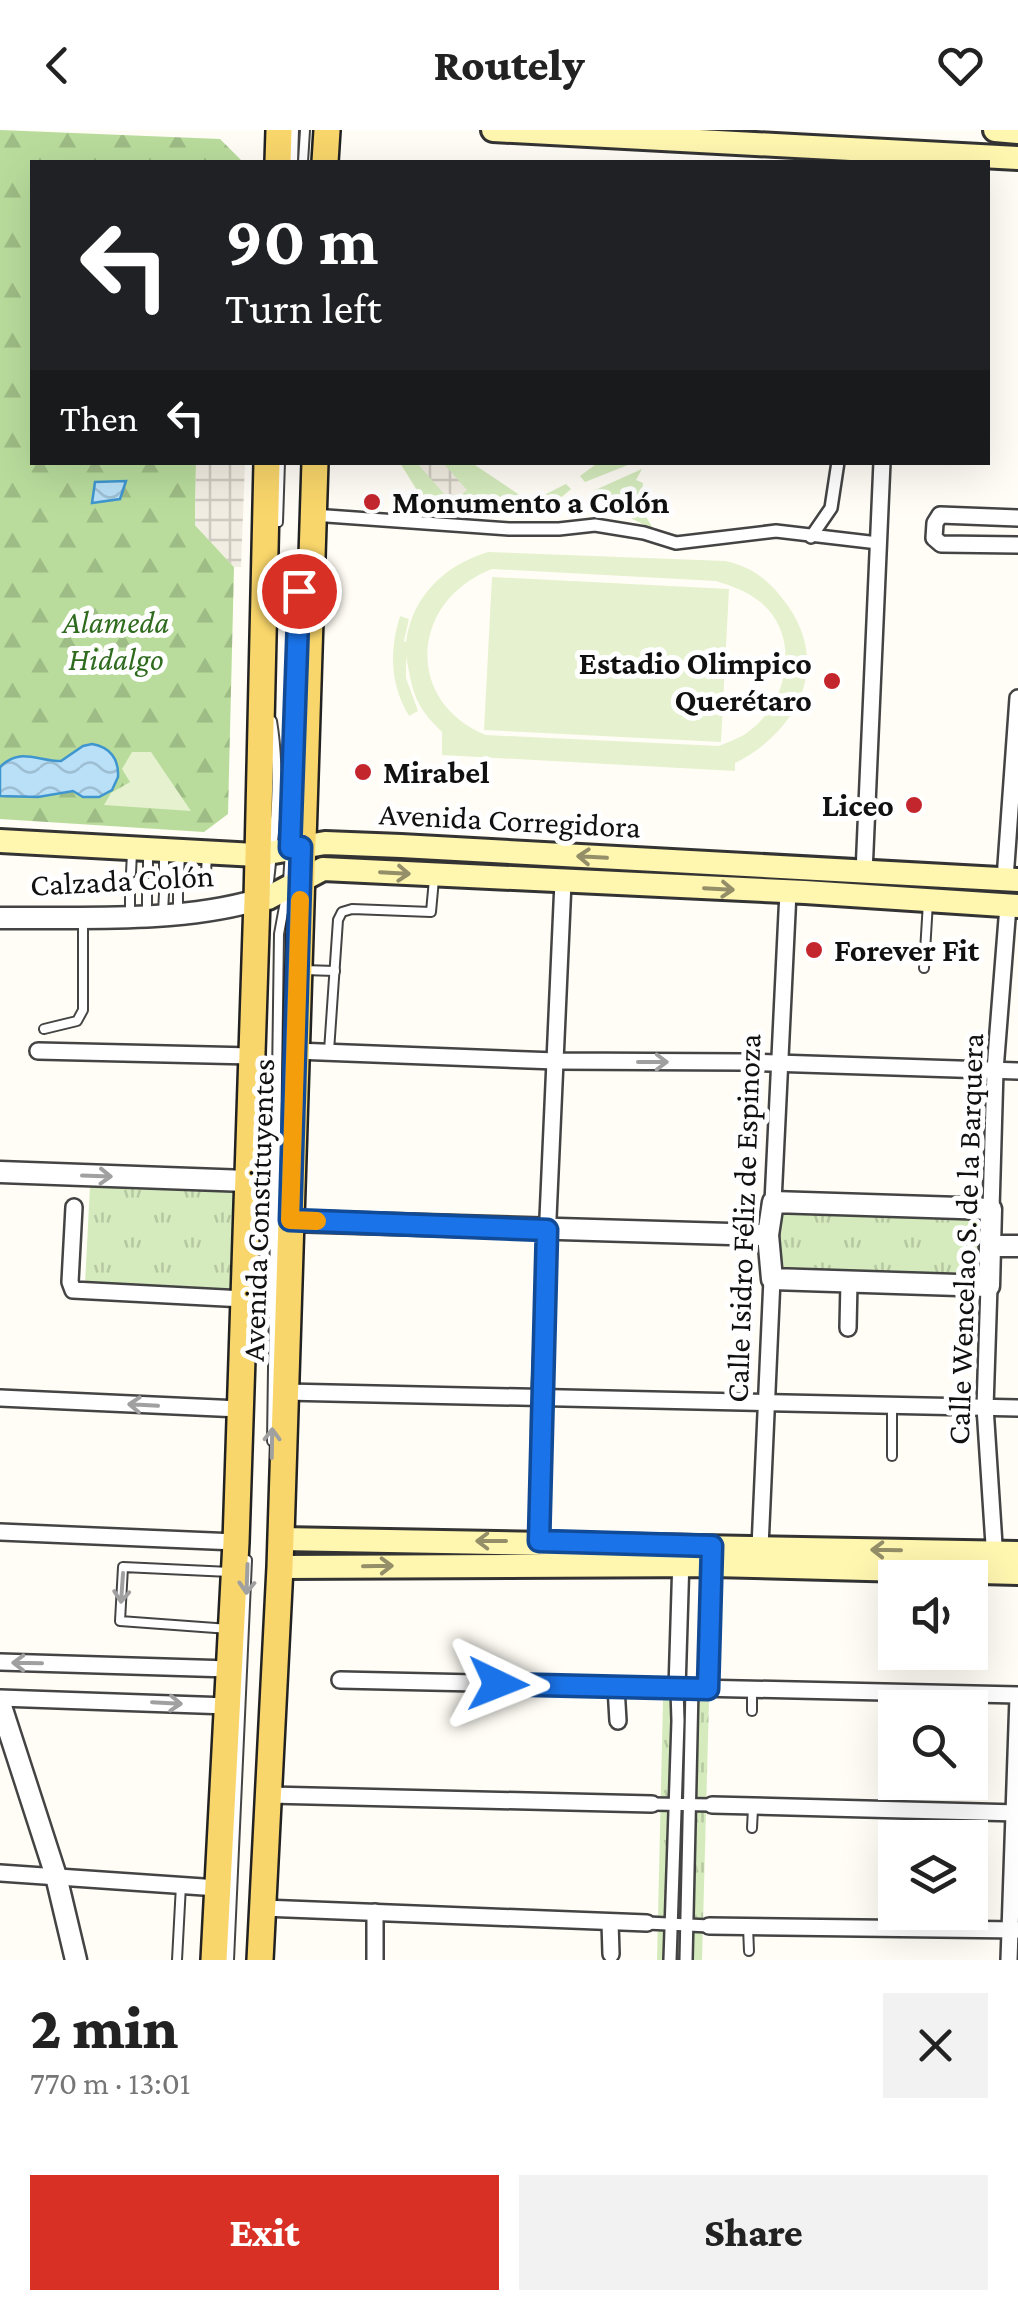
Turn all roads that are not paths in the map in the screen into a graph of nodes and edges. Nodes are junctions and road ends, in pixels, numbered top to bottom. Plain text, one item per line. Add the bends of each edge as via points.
1 (279, 130) edge
2 (294, 130) edge
3 (305, 130) edge
4 (327, 130) edge
5 (493, 130) edge
6 (994, 130) edge
7 (1018, 132) edge
8 (770, 153) edge
9 (895, 156) edge
10 (1018, 158) edge
11 (278, 160) edge
12 (292, 160) edge
13 (303, 160) edge
14 (325, 160) edge
15 (267, 465) edge
16 (280, 465) edge
17 (314, 465) edge
18 (838, 465) edge
19 (882, 465) edge
20 (313, 515) junction
21 (1018, 518) edge
22 (278, 537) dead end
23 (811, 537) junction
24 (878, 544) junction
25 (1018, 545) edge
26 (274, 615) dead end
27 (1018, 698) edge
28 (1016, 750) edge
29 (1014, 796) edge
30 (0, 841) edge
31 (282, 847) junction
32 (177, 859) junction
33 (864, 872) junction
34 (131, 874) dead end
35 (148, 874) dead end
36 (434, 875) junction
37 (1011, 879) edge
38 (563, 882) junction
39 (278, 892) junction
40 (788, 892) junction
41 (130, 894) dead end
42 (929, 900) junction
43 (173, 904) junction
44 (1013, 906) edge
45 (83, 916) junction
46 (0, 918) edge
47 (924, 968) dead end
48 (297, 970) junction
49 (335, 971) junction
50 (44, 1029) dead end
51 (38, 1051) dead end
52 (295, 1051) junction
53 (329, 1051) junction
54 (252, 1056) junction
55 (556, 1061) junction
56 (780, 1063) junction
57 (995, 1070) junction
58 (1018, 1070) edge
59 (0, 1172) edge
60 (247, 1181) junction
61 (773, 1202) junction
62 (74, 1208) dead end
63 (991, 1209) junction
64 (290, 1220) junction
65 (547, 1230) junction
66 (768, 1235) junction
67 (990, 1246) junction
68 (1018, 1246) edge
69 (772, 1279) junction
70 (849, 1282) junction
71 (989, 1286) junction
72 (244, 1299) junction
73 (848, 1328) dead end
74 (285, 1392) junction
75 (540, 1397) junction
76 (0, 1398) edge
77 (766, 1402) junction
78 (892, 1404) junction
79 (986, 1407) junction
80 (1018, 1408) edge
81 (246, 1410) junction
82 (271, 1454) dead end
83 (892, 1456) dead end
84 (0, 1532) edge
85 (449, 1540) junction
86 (539, 1541) junction
87 (760, 1547) junction
88 (277, 1553) junction
89 (1018, 1553) edge
90 (240, 1555) junction
91 (713, 1556) junction
92 (681, 1557) junction
93 (449, 1565) junction
94 (1004, 1566) edge
95 (266, 1628) dead end
96 (232, 1629) junction
97 (0, 1662) edge
98 (230, 1670) junction
99 (340, 1680) dead end
100 (616, 1687) junction
101 (692, 1689) junction
102 (752, 1690) junction
103 (1018, 1696) edge
104 (0, 1700) edge
105 (228, 1706) junction
106 (752, 1711) dead end
107 (618, 1720) dead end
108 (269, 1795) junction
109 (618, 1804) junction
110 (652, 1804) joint
111 (676, 1804) junction
112 (690, 1805) junction
113 (712, 1806) joint
114 (753, 1806) junction
115 (1016, 1813) edge
116 (617, 1823) dead end
117 (752, 1828) dead end
118 (0, 1873) edge
119 (56, 1876) junction
120 (181, 1885) junction
121 (218, 1888) junction
122 (263, 1908) junction
123 (375, 1912) junction
124 (610, 1922) junction
125 (648, 1923) joint
126 (672, 1924) junction
127 (687, 1925) junction
128 (709, 1926) joint
129 (748, 1927) junction
130 (1014, 1930) edge
131 (749, 1950) dead end
132 (610, 1954) dead end
133 (76, 1960) edge
134 (177, 1960) edge
135 (214, 1960) edge
136 (229, 1960) edge
137 (260, 1960) edge
138 (374, 1960) edge
139 (670, 1960) edge
140 (686, 1960) edge
141 (1008, 1960) edge

1 - 11 main road
2 - 12 lane
3 - 13 lane
4 - 14 main road
5 - 8 main road
6 - 7 main road
8 - 9 main road
9 - 10 main road
15 - 31 main road, Avenida Constituyentes
16 - 22 lane
17 - 20 main road, Avenida Constituyentes
18 - 23 street via 831,508
19 - 24 street
20 - 23 street via 509,529 595,525 676,542 776,532
20 - 31 main road, Avenida Constituyentes
21 - 25 street via 940,515 934,538 941,544
23 - 24 street
24 - 33 street
26 - 31 lane via 271,712
27 - 28 street
28 - 29 street
29 - 37 street
30 - 32 main road, Avenida Corregidora
31 - 32 main road, Avenida Corregidora
33 -> 31 main road, Avenida Corregidora via 326,843
31 - 39 main road, Avenida Constituyentes
31 - 39 main road, Avenida Constituyentes
32 - 34 lane
32 - 35 lane
33 - 37 main road, Avenida Corregidora
36 - 38 main road, Avenida Corregidora
39 -> 36 main road, Avenida Corregidora via 323,869
36 - 49 lane via 431,912 342,912
38 -> 40 main road, Avenida Corregidora
38 - 55 street
39 - 43 street, Calzada Colón via 225,910
39 - 48 main road, Avenida Constituyentes
39 - 54 main road, Avenida Constituyentes
39 - 81 lane via 264,934
82 -> 39 lane
40 - 42 main road, Avenida Corregidora
40 - 56 street, Calle Isidro Féliz de Espinoza
41 - 43 lane
42 - 44 main road, Avenida Corregidora
42 - 47 lane
43 - 45 street, Calzada Colón
44 - 57 street, Calle Wencelao S. de la Barquera
45 - 46 street, Calzada Colón
45 - 50 lane via 83,1010 77,1021
48 - 49 lane
48 - 52 main road, Avenida Constituyentes
49 - 53 lane
51 - 54 street
52 - 53 street
52 - 64 main road, Avenida Constituyentes
53 - 55 street
54 - 60 main road, Avenida Constituyentes
55 -> 56 street
55 - 65 street
56 - 57 street
56 - 61 street, Calle Isidro Féliz de Espinoza
57 - 58 street
57 - 63 street, Calle Wencelao S. de la Barquera
59 -> 60 street
60 - 72 main road, Avenida Constituyentes
61 - 63 street
61 - 66 street, Calle Isidro Féliz de Espinoza
62 - 72 street via 73,1290
63 - 67 street, Calle Wencelao S. de la Barquera
64 - 65 street
64 - 74 main road, Avenida Constituyentes
65 - 66 street
65 - 75 street
66 - 69 street, Calle Isidro Féliz de Espinoza
67 - 68 street
67 - 71 street, Calle Wencelao S. de la Barquera
69 - 70 street
69 - 77 street, Calle Isidro Féliz de Espinoza
70 - 71 street
70 - 73 street
71 - 79 street, Calle Wencelao S. de la Barquera
72 - 81 main road, Avenida Constituyentes
74 - 75 street
74 - 88 main road, Avenida Constituyentes
75 - 77 street
75 - 86 street
81 -> 76 street
77 - 78 street
77 - 87 street, Calle Isidro Féliz de Espinoza
78 - 79 street
78 - 83 lane
79 - 80 street
79 - 94 street, Calle Wencelao S. de la Barquera
81 - 90 main road, Avenida Constituyentes
84 - 90 street
86 -> 85 main road
85 - 88 main road
85 - 93 street
86 - 92 main road
87 - 91 main road
94 -> 87 main road
88 -> 93 main road
88 - 95 lane
88 - 108 main road, Avenida Constituyentes
89 - 94 main road
90 - 96 main road, Avenida Constituyentes
90 -> 96 lane via 123,1568 120,1621
90 -> 136 lane
91 - 92 main road
91 - 94 main road
91 - 101 street
92 - 93 main road
92 - 101 street
96 - 98 main road, Avenida Constituyentes
98 -> 97 street
98 - 105 main road, Avenida Constituyentes
99 - 100 street
100 - 101 street
100 - 107 street
101 - 102 street
101 - 111 street
101 - 112 street
102 - 103 street
102 - 106 lane
103 - 115 street
104 -> 105 street
104 - 119 street
105 - 121 main road, Avenida Constituyentes
108 - 109 street
108 - 122 main road, Avenida Constituyentes
109 - 110 street
109 - 116 street
110 - 111 street
111 - 112 street
111 - 126 street
112 - 113 street
112 - 127 street
113 - 114 street
114 - 115 street
114 - 117 lane
115 - 130 street
118 - 119 street
119 - 120 street
119 - 133 street
120 - 121 street
120 - 134 lane
121 - 135 main road, Avenida Constituyentes
122 - 123 street
122 - 137 main road, Avenida Constituyentes
123 - 124 street
123 - 138 street
124 - 125 street
124 - 132 street
125 - 126 street
126 - 127 street
126 - 139 street
127 - 128 street
127 - 140 street
128 - 129 street
129 - 130 street
129 - 131 lane
130 - 141 street

